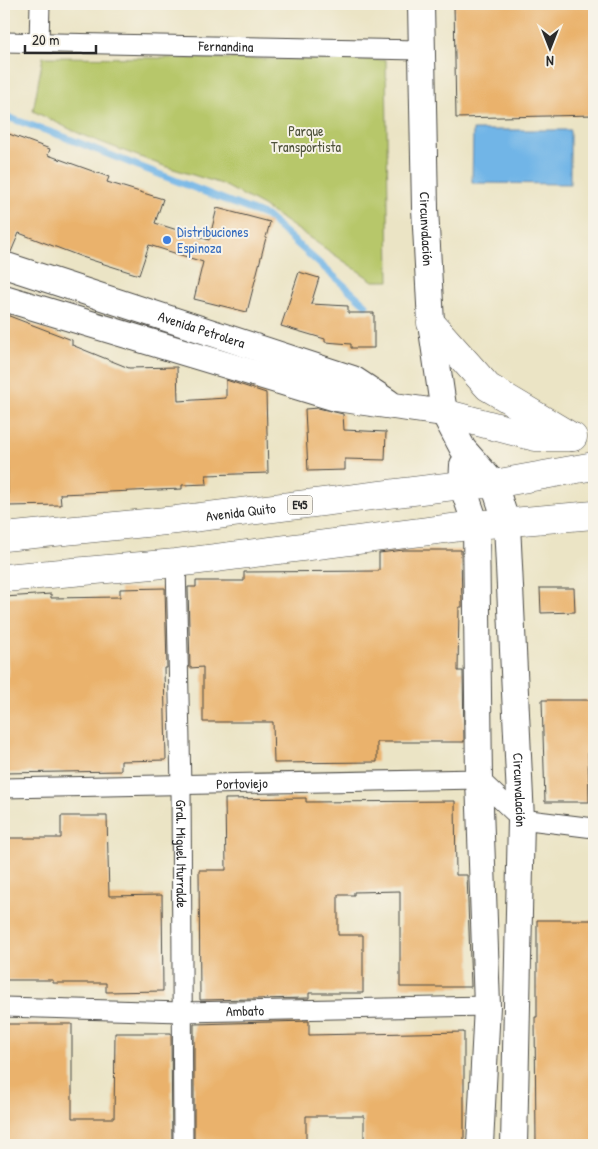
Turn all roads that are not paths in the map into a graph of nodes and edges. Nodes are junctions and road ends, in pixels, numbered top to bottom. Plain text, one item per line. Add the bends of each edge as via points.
1 (40, 4) edge
2 (421, 4) edge
3 (4, 42) edge
4 (39, 42) junction
5 (420, 50) junction
6 (4, 265) edge
7 (4, 298) edge
8 (431, 323) junction
9 (392, 405) junction
10 (444, 413) junction
11 (572, 437) junction
12 (463, 449) junction
13 (594, 453) edge
14 (594, 466) edge
15 (494, 484) junction
16 (462, 485) junction
17 (594, 515) edge
18 (507, 524) junction
19 (476, 526) junction
20 (4, 537) edge
21 (176, 563) junction
22 (4, 578) edge
23 (479, 779) junction
24 (181, 786) junction
25 (4, 788) edge
26 (521, 819) junction
27 (594, 828) edge
28 (486, 1006) junction
29 (4, 1007) edge
30 (182, 1012) junction
31 (183, 1145) edge
32 (480, 1145) edge
33 (514, 1145) edge

1 - 4 street
2 - 5 main road, Circunvalación
3 - 4 street, Fernandina
4 - 5 street, Fernandina
5 - 8 main road, Circunvalación
6 - 9 main road, Avenida Petrolera via 354,379
7 - 9 main road, Avenida Petrolera via 336,398
8 - 10 main road, Circunvalación
8 - 11 highway via 488,387
9 - 10 main road, Avenida Petrolera
10 - 11 highway via 535,438
10 - 12 main road, Circunvalación
11 - 13 highway
12 - 15 main road, Circunvalación
12 - 16 main road, Circunvalación
14 - 15 highway, Avenida Quito / E45
15 - 16 highway, Avenida Quito / E45
15 - 18 main road, Circunvalación
16 - 19 main road, Circunvalación
16 - 20 highway, Avenida Quito / E45 via 176,520
17 - 18 highway
18 - 19 highway
18 - 26 main road, Circunvalación
19 - 21 highway
19 - 23 main road, Circunvalación
21 - 22 highway
21 - 24 street, Gral. Miguel Iturralde
23 - 24 street, Portoviejo
23 - 26 street
23 - 28 main road, Circunvalación
24 - 25 street, Portoviejo
24 - 30 street, Gral. Miguel Iturralde
26 - 27 street
26 - 33 main road, Circunvalación
28 - 30 street, Ambato
28 - 32 main road, Circunvalación
29 - 30 street, Ambato
30 - 31 street, Gral. Miguel Iturralde

